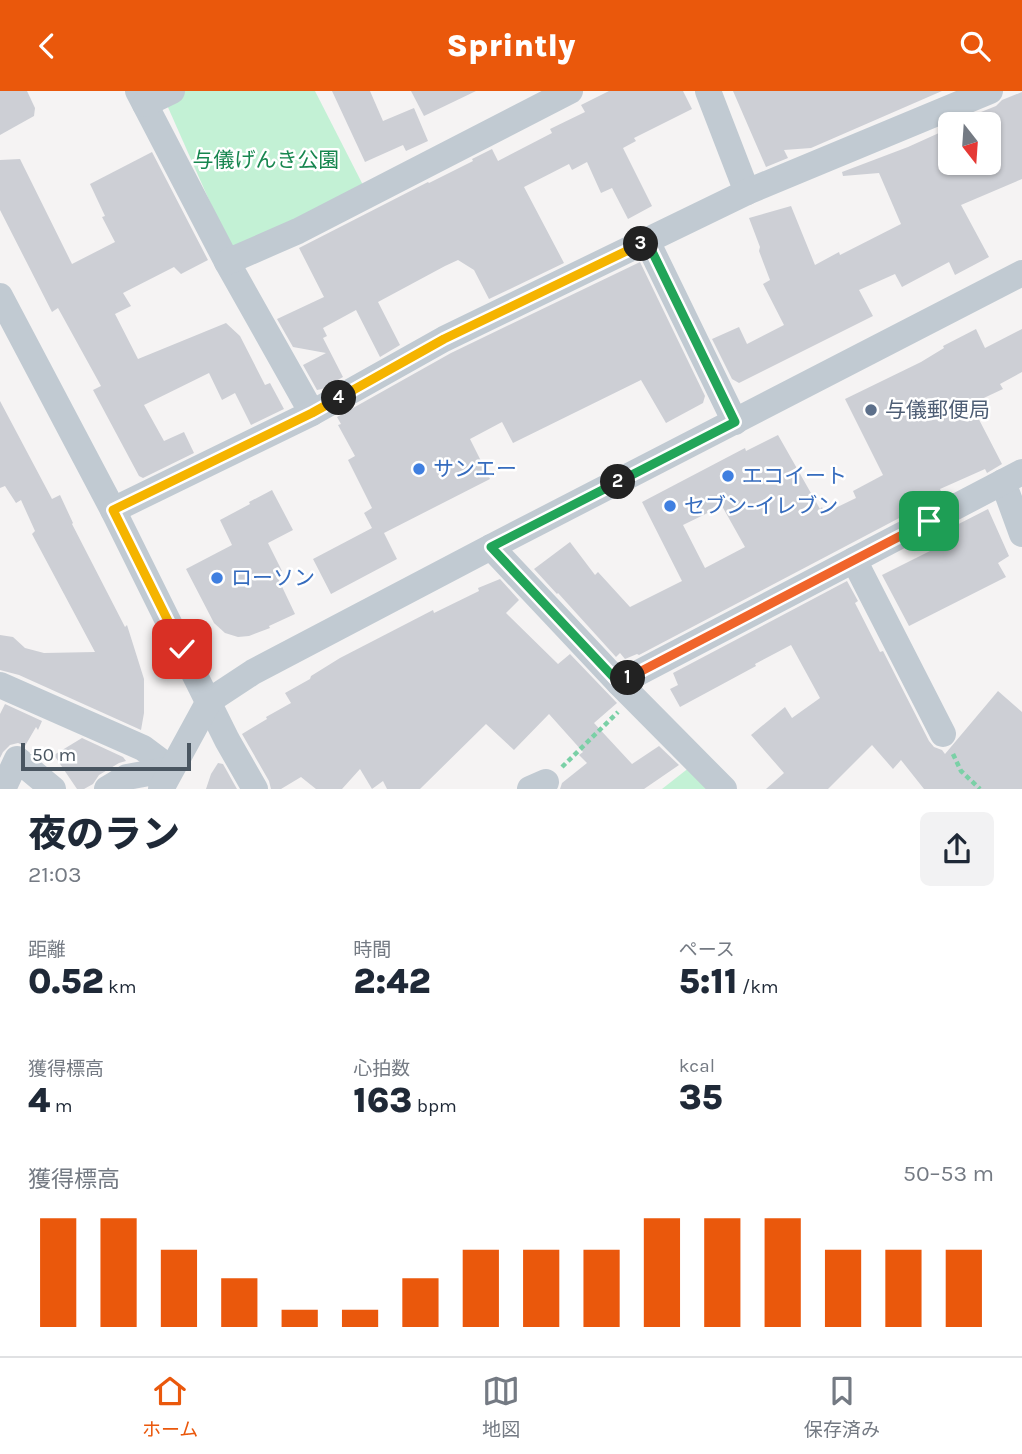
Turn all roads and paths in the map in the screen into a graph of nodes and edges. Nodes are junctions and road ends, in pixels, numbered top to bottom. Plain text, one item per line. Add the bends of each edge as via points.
1 (172, 91) edge
2 (570, 91) edge
3 (708, 91) edge
4 (990, 91) edge
5 (142, 98) edge
6 (747, 192) junction
7 (647, 241) junction
8 (227, 262) junction
9 (1022, 273) edge
10 (0, 296) edge
11 (312, 413) junction
12 (735, 422) junction
13 (1013, 477) edge
14 (113, 510) junction
15 (1022, 534) edge
16 (491, 547) junction
17 (854, 560) junction
18 (0, 685) edge
19 (626, 690) junction
20 (209, 701) junction
21 (943, 734) joint
22 (166, 779) edge
23 (538, 786) edge
24 (3, 789) edge
25 (53, 789) edge
26 (107, 789) edge
27 (255, 789) edge
28 (724, 789) edge
29 (980, 789) edge

1 - 5 street
2 - 8 street via 298,231
3 - 6 street
4 - 6 street
5 - 8 street
6 - 7 street
7 - 11 street via 444,339
7 - 12 street
8 - 11 street
9 - 12 street
10 - 14 street
11 - 14 street
12 - 16 street
13 - 15 street
13 - 17 street
14 - 20 street
16 - 19 street
16 - 20 street via 253,672
17 - 19 street
17 - 21 street
18 - 22 street via 143,748
19 - 23 path
19 - 28 street
20 - 22 street
20 - 27 street
21 - 29 path via 961,771
22 - 26 street via 127,776
24 - 25 street via 17,759

